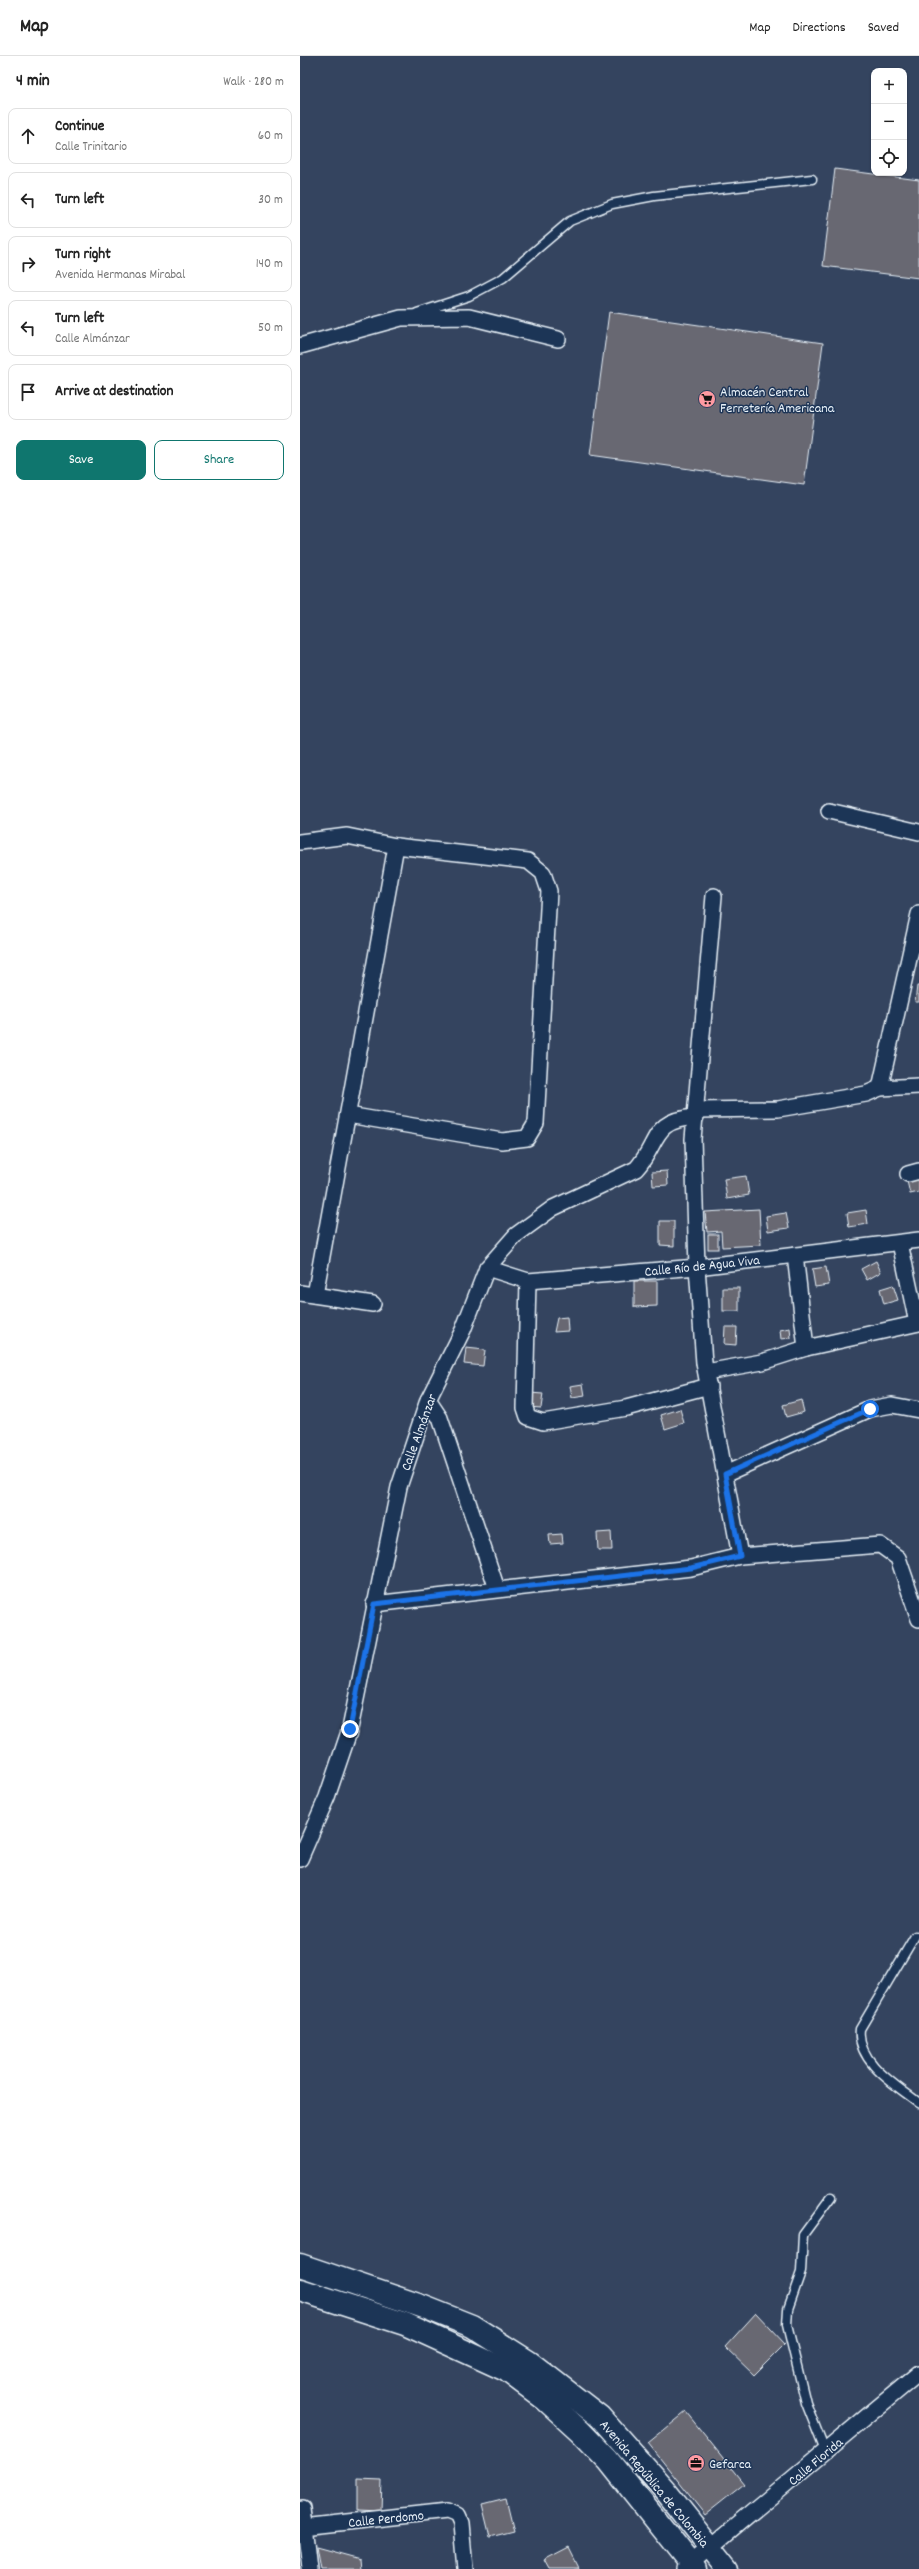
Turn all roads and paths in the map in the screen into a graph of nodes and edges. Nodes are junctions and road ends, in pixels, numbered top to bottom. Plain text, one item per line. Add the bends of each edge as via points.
1 (812, 180) dead end
2 (401, 318) junction
3 (558, 339) dead end
4 (300, 346) edge
5 (829, 811) dead end
6 (919, 832) edge
7 (300, 842) edge
8 (396, 846) junction
9 (714, 896) dead end
10 (919, 914) edge
11 (919, 1086) edge
12 (880, 1088) junction
13 (696, 1113) junction
14 (348, 1115) junction
15 (919, 1240) edge
16 (900, 1243) junction
17 (795, 1255) junction
18 (697, 1267) junction
19 (487, 1268) junction
20 (528, 1281) junction
21 (300, 1293) edge
22 (316, 1295) junction
23 (373, 1304) dead end
24 (918, 1323) edge
25 (806, 1348) junction
26 (707, 1379) junction
27 (428, 1400) junction
28 (919, 1410) edge
29 (725, 1474) junction
30 (740, 1556) junction
31 (497, 1589) junction
32 (374, 1604) junction
33 (919, 1619) edge
34 (300, 1860) edge
35 (915, 1936) dead end
36 (919, 2103) edge
37 (831, 2197) dead end
38 (300, 2265) edge
39 (300, 2290) edge
40 (919, 2373) edge
41 (825, 2451) junction
42 (302, 2508) dead end
43 (303, 2527) junction
44 (710, 2548) junction
45 (690, 2567) edge
46 (309, 2569) edge
47 (465, 2569) edge
48 (728, 2569) edge

1 - 2 lane via 654,196 612,204 570,221 502,278 469,296
2 - 3 street via 469,317
2 - 4 street
5 - 6 street
7 - 8 street via 347,836
8 - 14 street
8 - 14 street via 528,861 544,873 549,891 536,1123 527,1138 502,1141
9 - 13 street
10 - 12 street
11 - 12 street, Calle Almánzar
12 - 13 street, Calle Almánzar via 866,1094 778,1109
13 - 18 street via 694,1139
13 - 19 street, Calle Almánzar via 666,1124 655,1136 644,1161 636,1169 553,1208 516,1235
14 - 22 street
15 - 16 street, Calle Río de Agua Viva
16 - 17 street, Calle Río de Agua Viva
16 - 24 street
17 - 18 street, Calle Río de Agua Viva
17 - 25 street
18 - 20 street, Calle Río de Agua Viva
18 - 26 street
19 - 20 street, Calle Río de Agua Viva
19 - 27 street, Calle Almánzar via 463,1330
20 - 26 street via 525,1408 528,1417 543,1422 626,1408
21 - 22 street
22 - 23 street
24 - 25 street
25 - 26 street
26 - 29 street
27 - 31 street via 440,1418
27 - 32 street, Calle Almánzar via 399,1487
28 - 29 street via 892,1405 870,1409
29 - 30 street
30 - 31 street via 691,1568
30 - 33 street via 880,1545 898,1558
31 - 32 street
32 - 34 street, Calle Almánzar via 350,1729 327,1798
35 - 36 lane via 860,2029 858,2040 871,2063
37 - 41 lane via 803,2235 801,2272 788,2309 787,2325 806,2403
38 - 44 main road, Avenida República de Colombia via 472,2326 529,2362 600,2417 664,2489
39 - 45 main road, Avenida República de Colombia via 405,2324 506,2370 546,2400 608,2460
40 - 41 street, Calle Florida
41 - 44 street, Calle Florida
42 - 43 street
43 - 46 street
43 - 47 street, Calle Perdomo via 447,2512 457,2515 461,2524
44 - 45 street, Calle Florida
44 - 48 main road, Avenida República de Colombia

